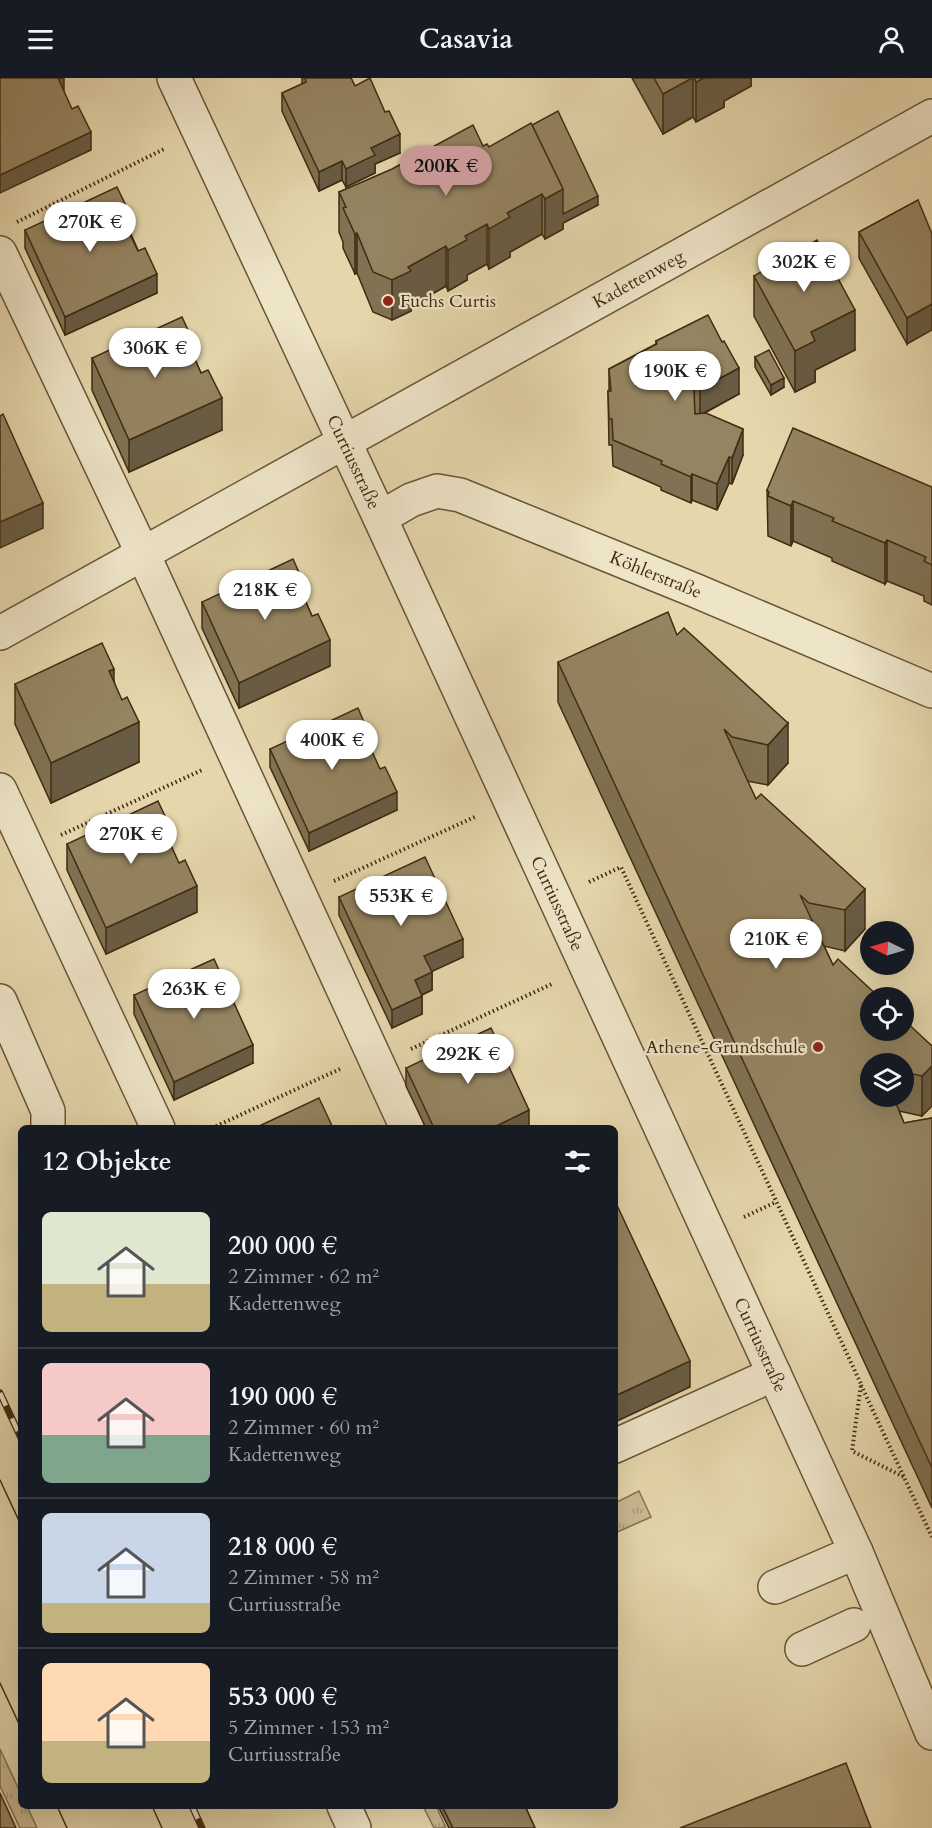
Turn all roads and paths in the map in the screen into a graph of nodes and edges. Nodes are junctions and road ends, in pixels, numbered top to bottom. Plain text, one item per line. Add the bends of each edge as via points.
1 (174, 78) edge
2 (932, 116) edge
3 (167, 147) dead end
4 (5, 239) edge
5 (345, 442) junction
6 (380, 518) junction
7 (143, 554) junction
8 (0, 633) edge
9 (932, 691) edge
10 (235, 755) junction
11 (0, 790) edge
12 (477, 816) dead end
13 (28, 850) junction
14 (589, 882) dead end
15 (300, 896) junction
16 (555, 982) dead end
17 (0, 1001) edge
18 (375, 1059) junction
19 (48, 1125) edge
20 (157, 1125) edge
21 (219, 1125) edge
22 (406, 1125) edge
23 (776, 1202) junction
24 (744, 1217) dead end
25 (774, 1374) junction
26 (861, 1384) junction
27 (618, 1445) edge
28 (904, 1477) junction
29 (932, 1537) edge
30 (856, 1552) junction
31 (775, 1587) dead end
32 (854, 1625) dead end
33 (802, 1648) dead end
34 (932, 1734) edge
35 (345, 1809) edge
36 (354, 1828) edge

1 - 5 street, Curtiusstraße
2 - 5 street, Kadettenweg
3 - 4 path
4 - 7 street
5 - 6 street, Curtiusstraße
5 - 7 street, Kadettenweg
6 - 9 street, Köhlerstraße via 437,491 460,495
6 - 25 street, Curtiusstraße
7 - 8 street, Kadettenweg
7 - 10 street
10 - 13 path
10 - 15 street
11 - 13 street
12 - 15 path
13 - 20 street
14 - 23 path via 621,867
15 - 18 street
16 - 18 path
17 - 19 street via 48,1111
18 - 21 path
18 - 22 street
23 - 24 path
23 - 26 path
25 - 27 street
25 - 30 street, Curtiusstraße
26 - 28 path
26 - 28 path via 852,1451
28 - 29 path
30 - 31 street
30 - 34 street, Curtiusstraße
32 - 33 street
35 - 36 street

